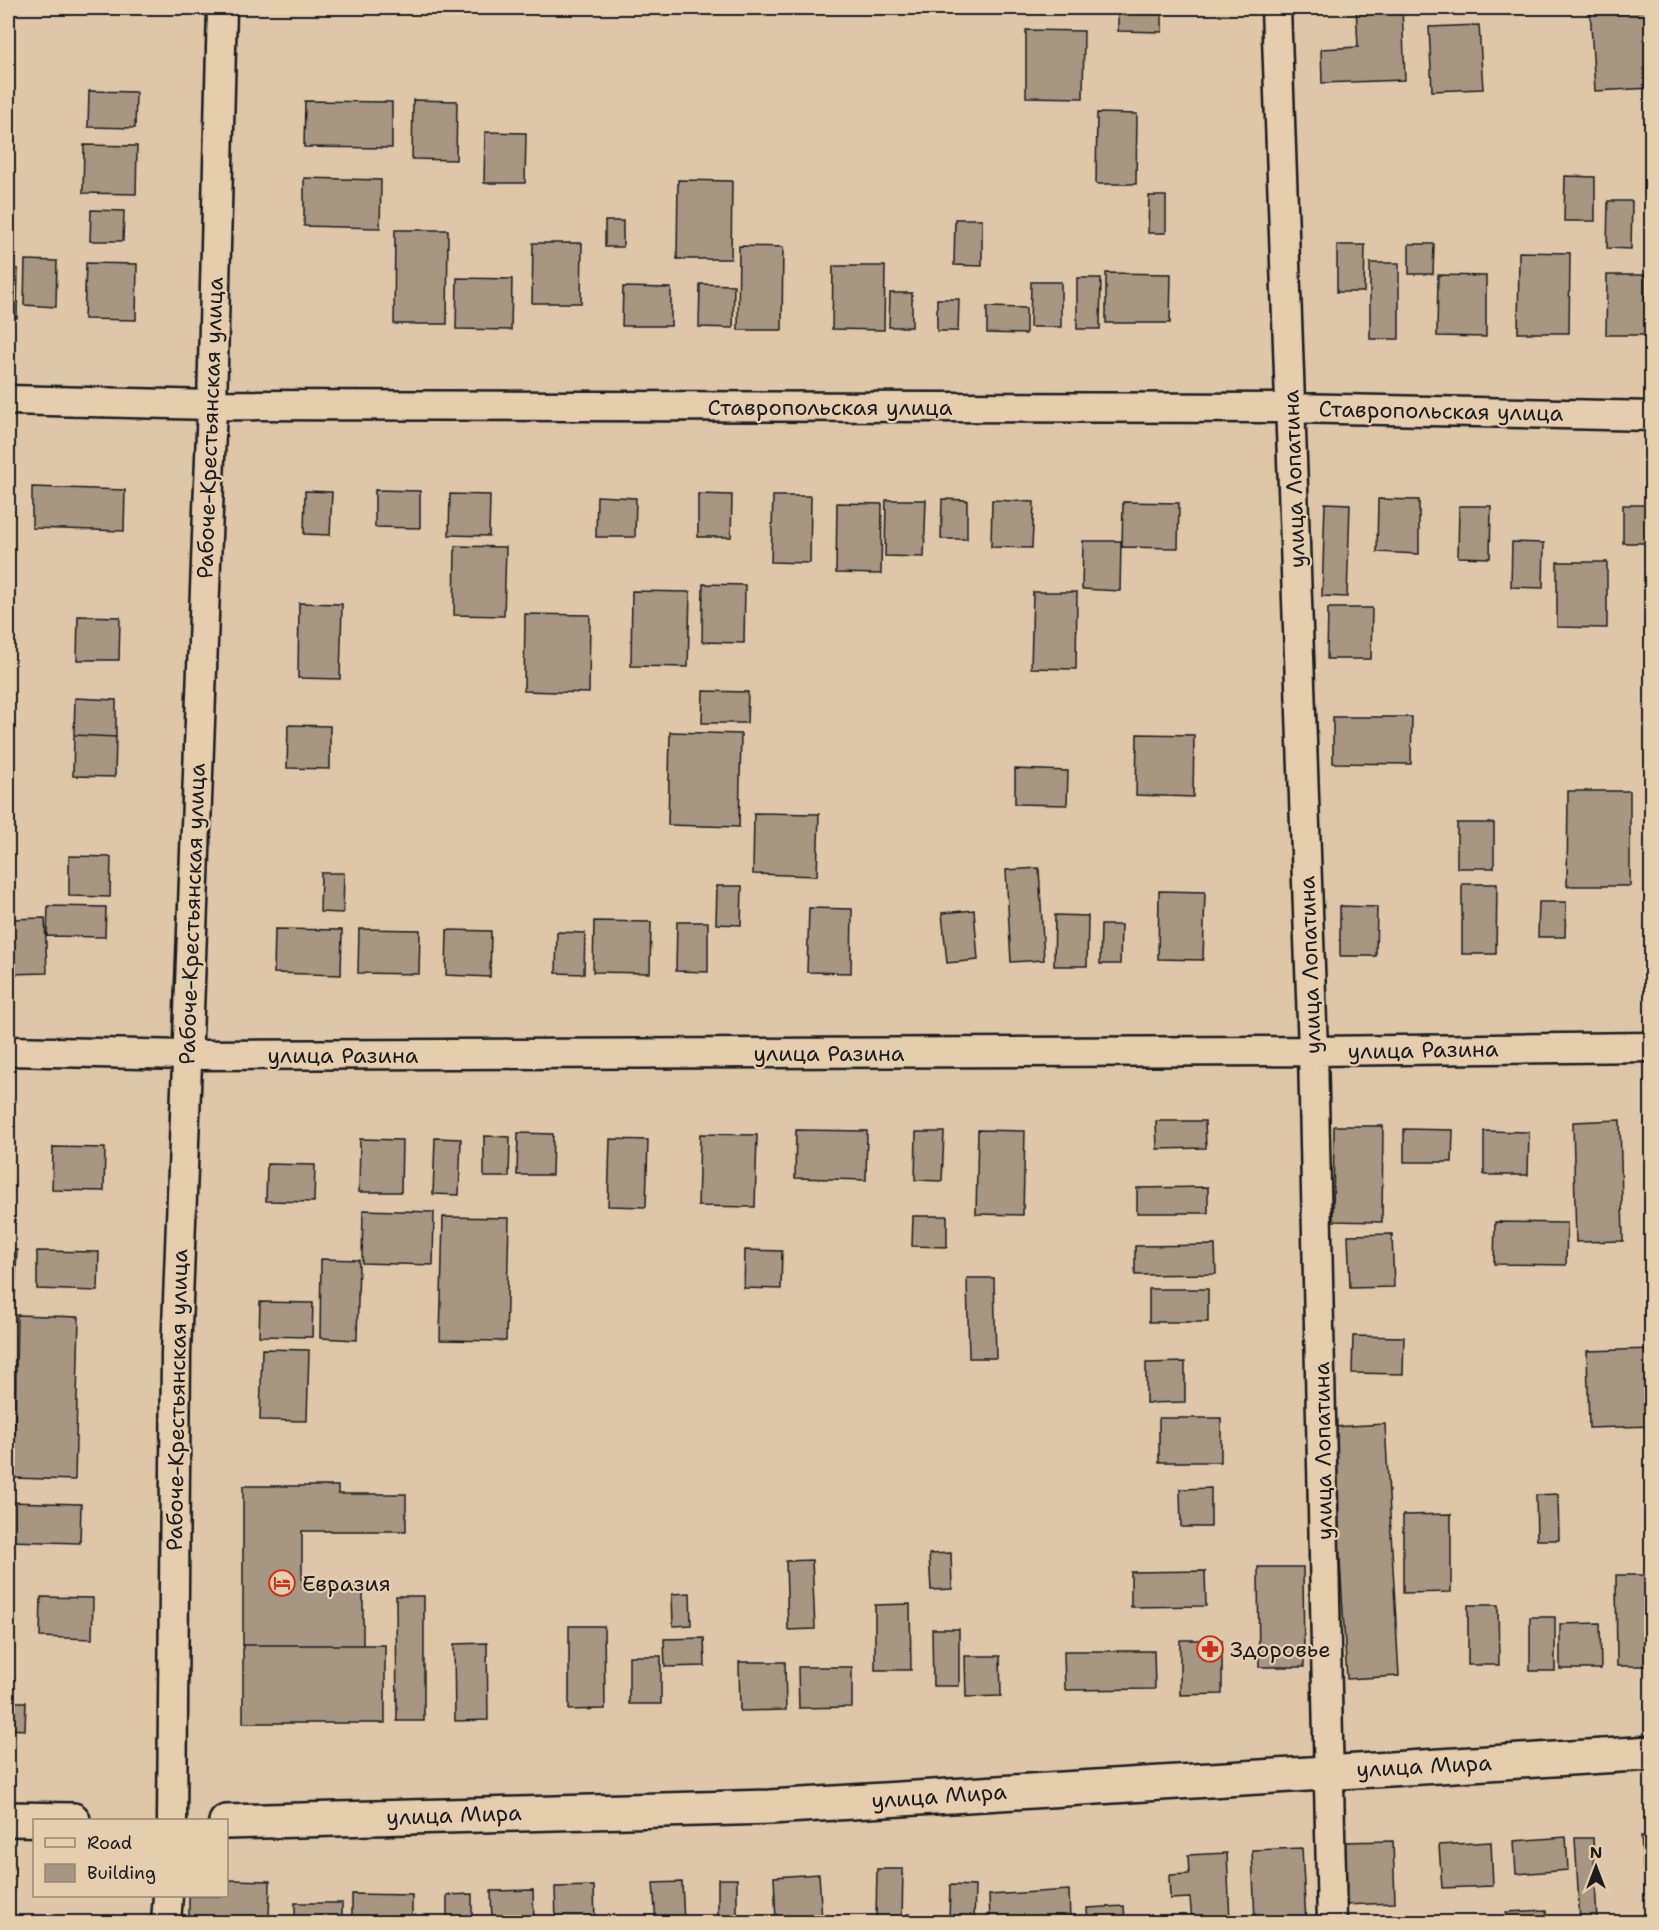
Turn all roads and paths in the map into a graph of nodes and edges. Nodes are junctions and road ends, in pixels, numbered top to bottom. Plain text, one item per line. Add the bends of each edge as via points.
1 (222, 8) edge
2 (1276, 8) edge
3 (8, 400) edge
4 (212, 405) junction
5 (1292, 408) junction
6 (1652, 416) edge
7 (1652, 1047) edge
8 (8, 1051) edge
9 (1313, 1051) junction
10 (186, 1055) junction
11 (1652, 1753) edge
12 (1328, 1772) junction
13 (8, 1819) edge
14 (172, 1819) edge
15 (33, 1820) edge
16 (228, 1822) edge
17 (168, 1897) edge
18 (166, 1923) edge
19 (1332, 1923) edge

1 - 4 street, Рабоче-Крестьянская улица
2 - 5 street, улица Лопатина
3 - 4 street, Ставропольская улица
4 - 5 street, Ставропольская улица
4 - 10 street, Рабоче-Крестьянская улица
5 - 6 street, Ставропольская улица
5 - 9 street, улица Лопатина
7 - 9 street, улица Разина
8 - 10 street, улица Разина
9 - 10 street, улица Разина
9 - 12 street, улица Лопатина
10 - 14 street, Рабоче-Крестьянская улица via 176,1353
11 - 12 main road, улица Мира
12 - 16 main road, улица Мира via 770,1806
12 - 19 street, улица Лопатина
13 - 15 main road
17 - 18 street

